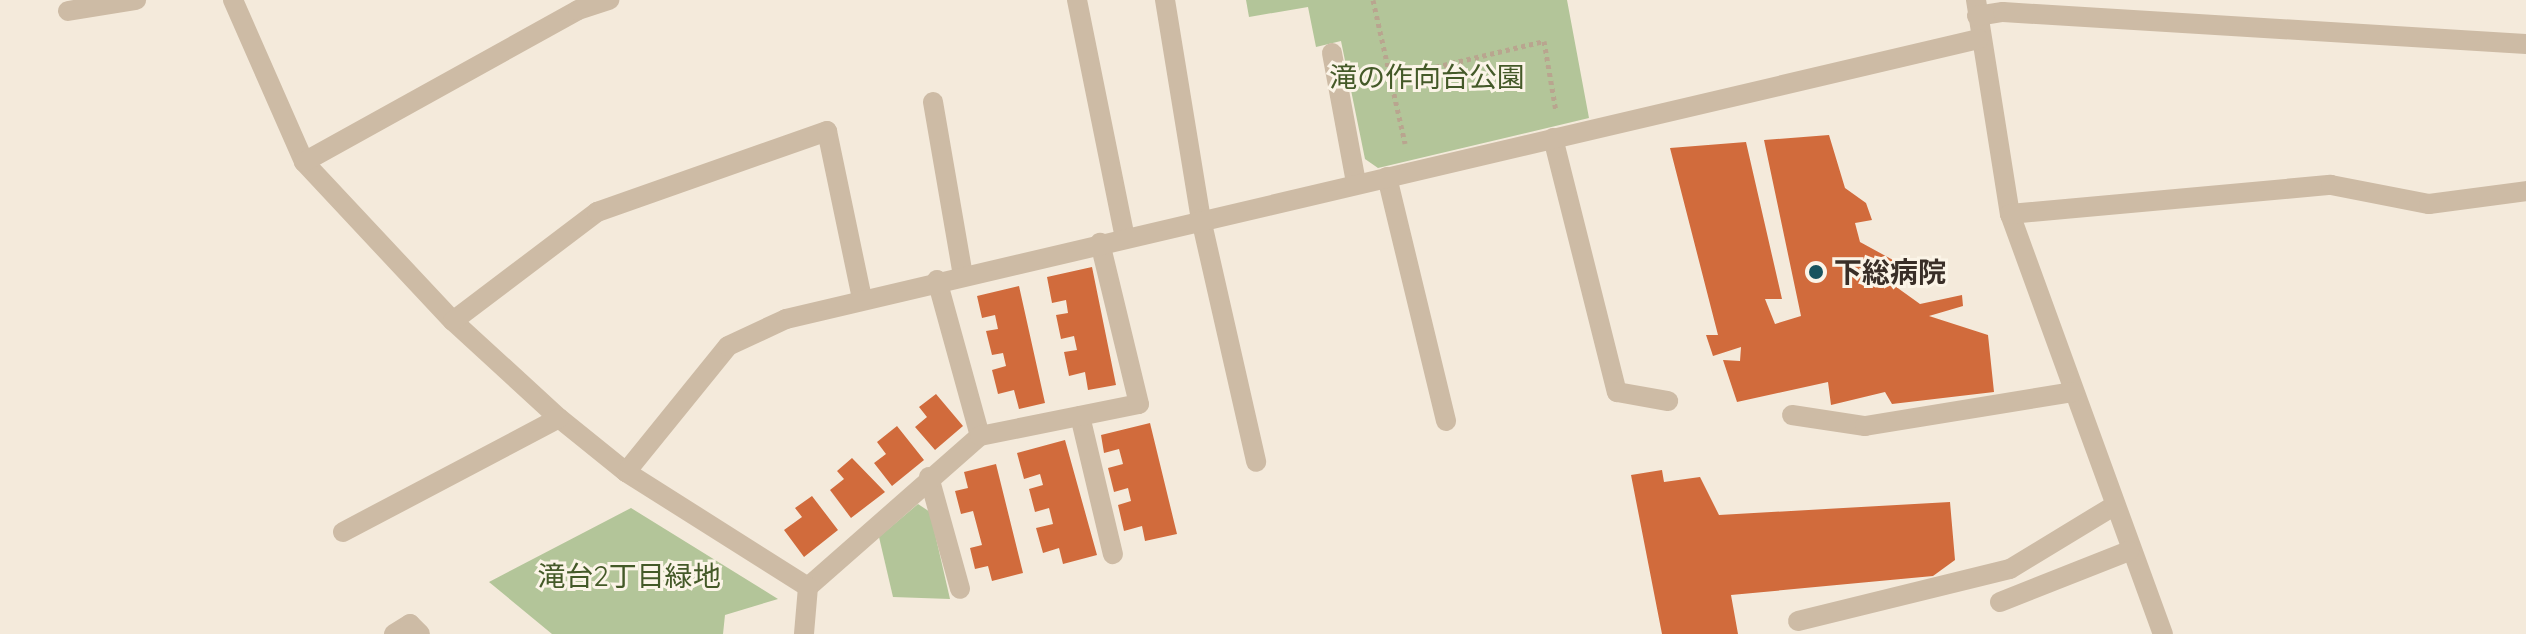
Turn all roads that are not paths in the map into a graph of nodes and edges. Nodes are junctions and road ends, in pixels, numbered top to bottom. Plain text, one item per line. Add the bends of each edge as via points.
1 (136, 0) edge
2 (233, 0) edge
3 (609, 0) edge
4 (1077, 0) edge
5 (1165, 0) edge
6 (1976, 8) edge
7 (68, 11) dead end
8 (1979, 39) junction
9 (2526, 44) edge
10 (1332, 53) dead end
11 (933, 102) dead end
12 (1557, 137) junction
13 (304, 162) junction
14 (1387, 177) junction
15 (1356, 183) junction
16 (2526, 191) edge
17 (2010, 214) junction
18 (1201, 219) junction
19 (1125, 237) junction
20 (1100, 243) junction
21 (963, 275) junction
22 (937, 280) junction
23 (862, 298) junction
24 (453, 321) junction
25 (2072, 392) junction
26 (1668, 401) dead end
27 (1792, 415) dead end
28 (1080, 416) junction
29 (559, 418) junction
30 (1446, 421) dead end
31 (980, 436) junction
32 (1256, 462) dead end
33 (626, 472) junction
34 (929, 477) junction
35 (2112, 507) junction
36 (343, 532) dead end
37 (2129, 551) junction
38 (1113, 554) dead end
39 (808, 587) junction
40 (960, 589) dead end
41 (2000, 602) dead end
42 (1798, 621) dead end
43 (394, 634) edge
44 (420, 634) edge
45 (804, 634) edge
46 (2163, 634) edge

1 - 7 street
2 - 13 street
3 - 13 street via 578,10
4 - 19 street
5 - 18 street
6 - 8 street
6 - 9 street
8 - 12 street
8 - 17 street
10 - 15 street
11 - 21 street
12 - 14 street
12 - 26 street via 1617,392
13 - 24 street
14 - 15 street
14 - 30 street
15 - 18 street
16 - 17 street via 2429,204 2331,185
17 - 25 street
18 - 19 street
18 - 32 street
19 - 20 street
20 - 21 street
20 - 28 street via 1139,404
21 - 22 street
22 - 23 street
22 - 31 street
23 - 24 street via 827,131 597,212
23 - 33 street via 786,319 728,346
24 - 29 street
25 - 27 street via 1865,426
25 - 35 street
28 - 31 street
28 - 38 street
29 - 33 street
29 - 36 street
31 - 34 street
33 - 39 street
34 - 39 street
34 - 40 street
35 - 37 street
35 - 42 street via 2010,569
37 - 41 street
37 - 46 street
39 - 45 street
43 - 44 street via 410,624

